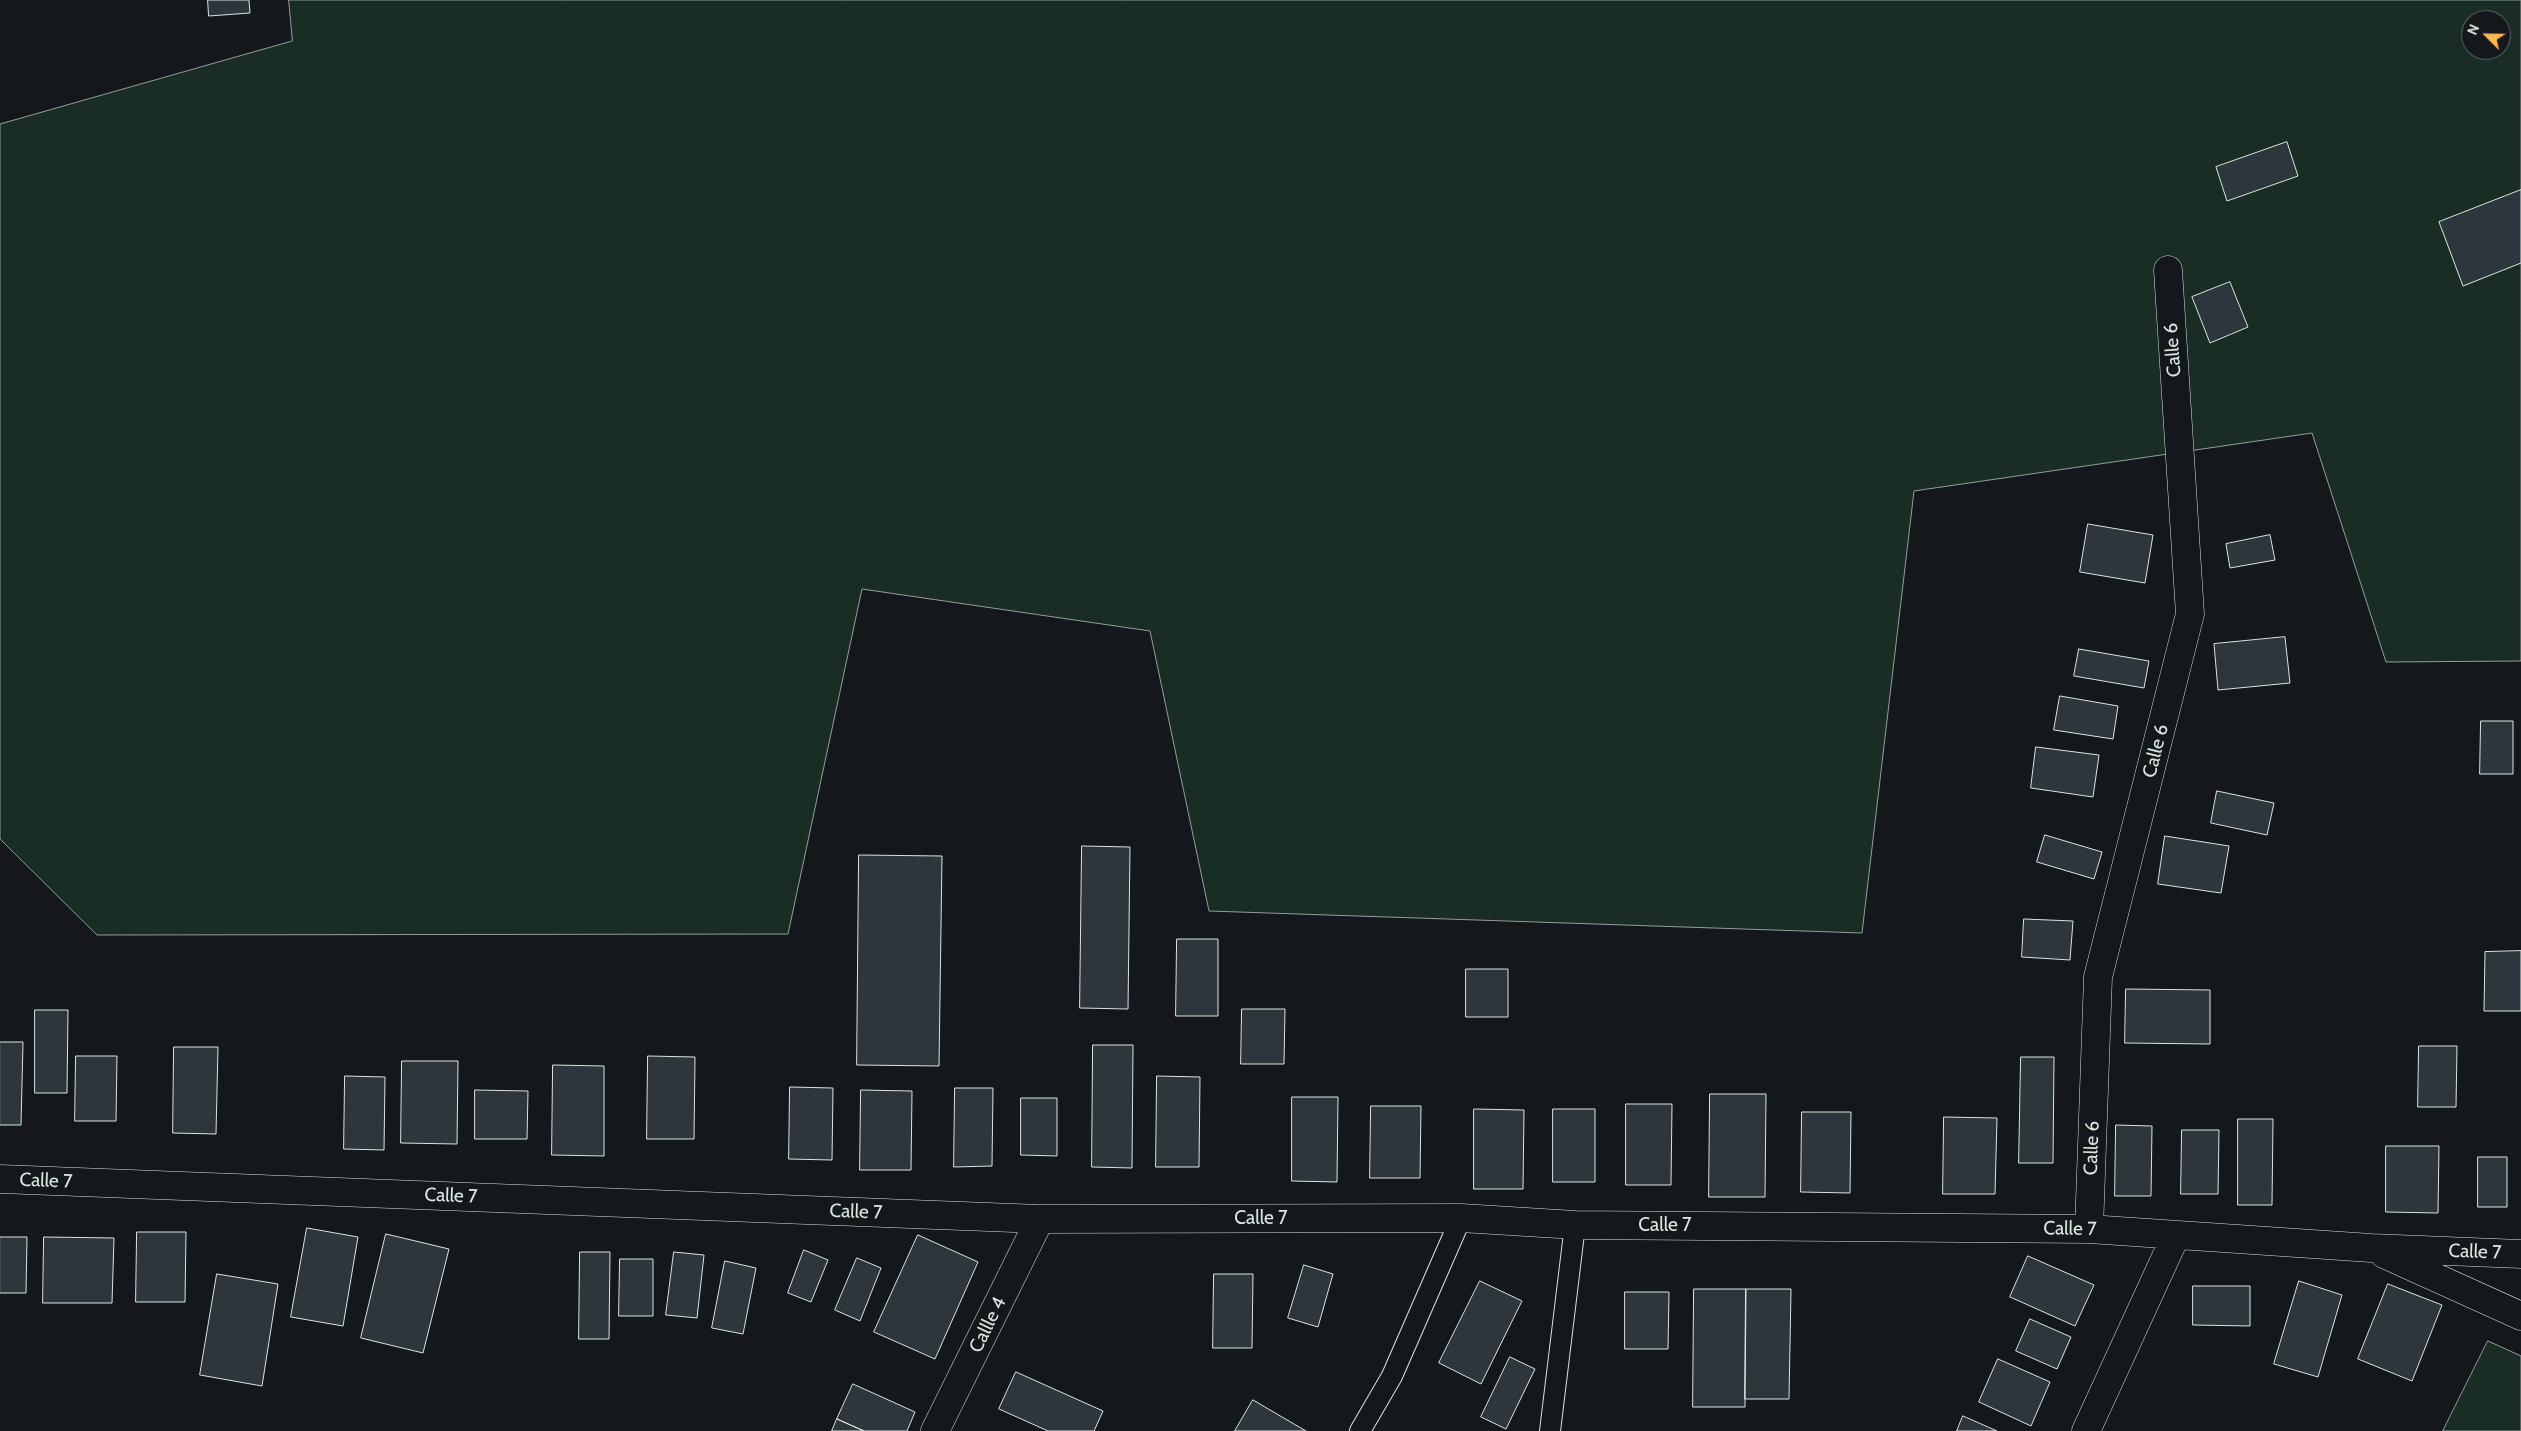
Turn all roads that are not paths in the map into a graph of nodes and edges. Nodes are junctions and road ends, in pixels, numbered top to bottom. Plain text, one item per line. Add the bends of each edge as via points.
1 (2168, 270) dead end
2 (0, 1179) edge
3 (1461, 1218) junction
4 (1040, 1219) junction
5 (1575, 1225) junction
6 (2088, 1229) junction
7 (2176, 1235) junction
8 (2371, 1248) junction
9 (2521, 1254) edge
10 (2521, 1316) edge
11 (935, 1431) edge
12 (1360, 1431) edge
13 (1550, 1431) edge
14 (2086, 1431) edge

1 - 6 street, Calle 6 via 2190,614 2098,977
2 - 4 street, Calle 7
3 - 4 street, Calle 7
3 - 5 street, Calle 7
3 - 12 lane via 1392,1376
4 - 11 street, Callle 4
5 - 6 street, Calle 7
5 - 13 lane
6 - 7 street, Calle 7
7 - 8 street, Calle 7
7 - 14 street
8 - 9 street, Calle 7
8 - 10 street

